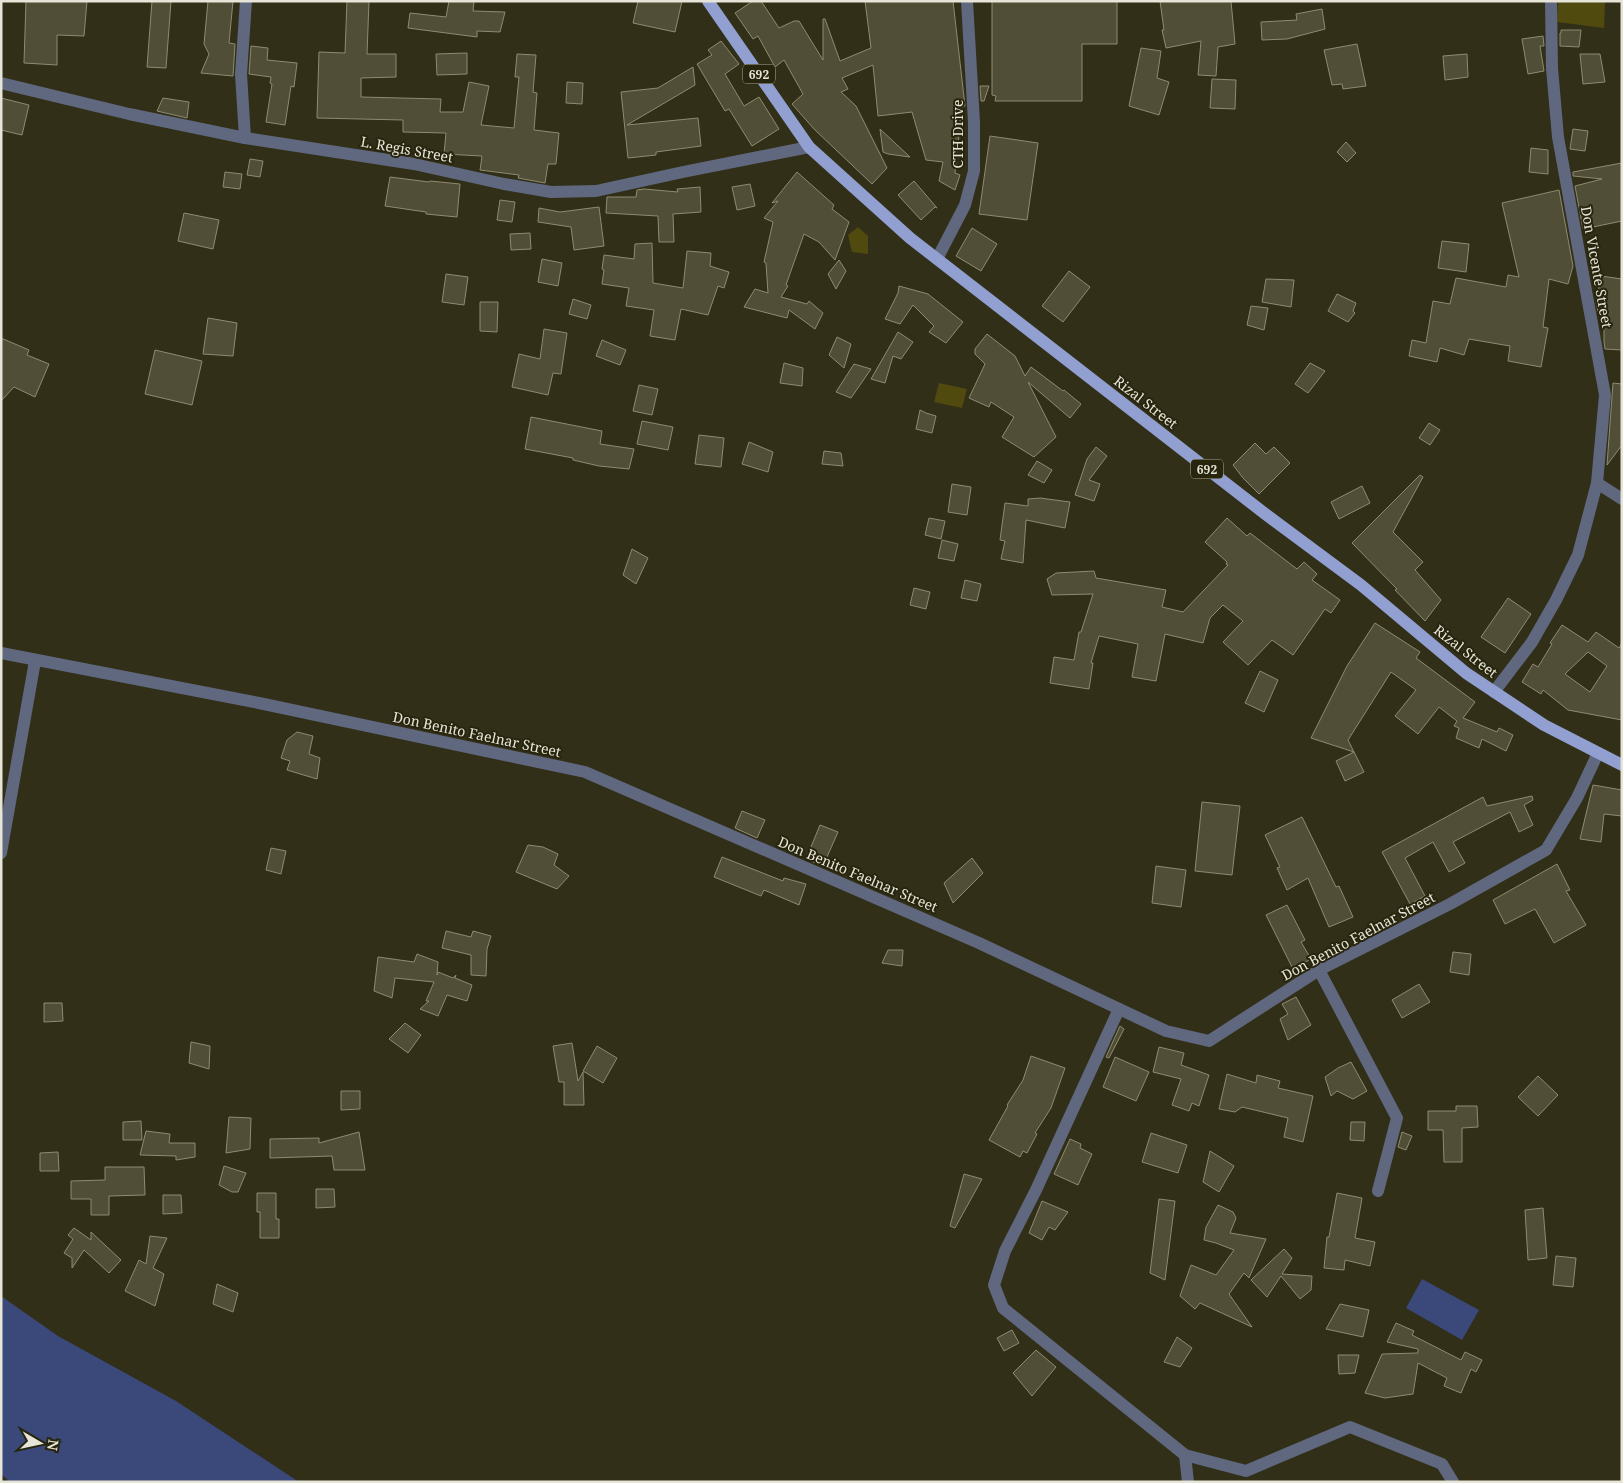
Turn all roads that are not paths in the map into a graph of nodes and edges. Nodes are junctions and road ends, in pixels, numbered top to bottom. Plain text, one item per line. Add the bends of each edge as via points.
1 (246, 1) edge
2 (708, 1) edge
3 (967, 1) edge
4 (1551, 1) edge
5 (1, 83) edge
6 (245, 138) junction
7 (809, 147) junction
8 (937, 259) junction
9 (1597, 483) junction
10 (1622, 499) edge
11 (1, 653) edge
12 (35, 661) junction
13 (1494, 692) junction
14 (1598, 752) junction
15 (1622, 765) edge
16 (1, 853) edge
17 (1319, 970) junction
18 (1119, 1009) junction
19 (1378, 1191) dead end
20 (1186, 1455) junction
21 (1188, 1482) edge
22 (1453, 1482) edge

1 - 6 street via 241,74
2 - 7 main road, Rizal Street / 692
3 - 8 street, CTH Drive via 974,172 965,205
4 - 9 street, Don Vicente Street via 1558,137 1605,395
5 - 6 street, L. Regis Street
6 - 7 street, L. Regis Street via 414,164 551,192 596,191
7 - 8 main road, Rizal Street / 692
8 - 13 main road, Rizal Street / 692 via 1361,585
9 - 10 street
9 - 13 street, Don Vicente Street via 1578,555 1556,600 1532,642
11 - 12 street, Don Benito Faelnar Street
12 - 16 street
12 - 18 street, Don Benito Faelnar Street via 259,703 585,772 980,943
13 - 14 main road, Rizal Street / 692 via 1544,726
14 - 15 main road, Rizal Street / 692
14 - 17 street, Don Benito Faelnar Street via 1577,798 1546,850 1450,904
17 - 18 street, Don Benito Faelnar Street via 1209,1041 1166,1031
17 - 19 street via 1397,1118
18 - 20 street via 1036,1190 1004,1251 994,1285 1003,1308
20 - 21 street
20 - 22 street via 1246,1471 1350,1427 1442,1464

